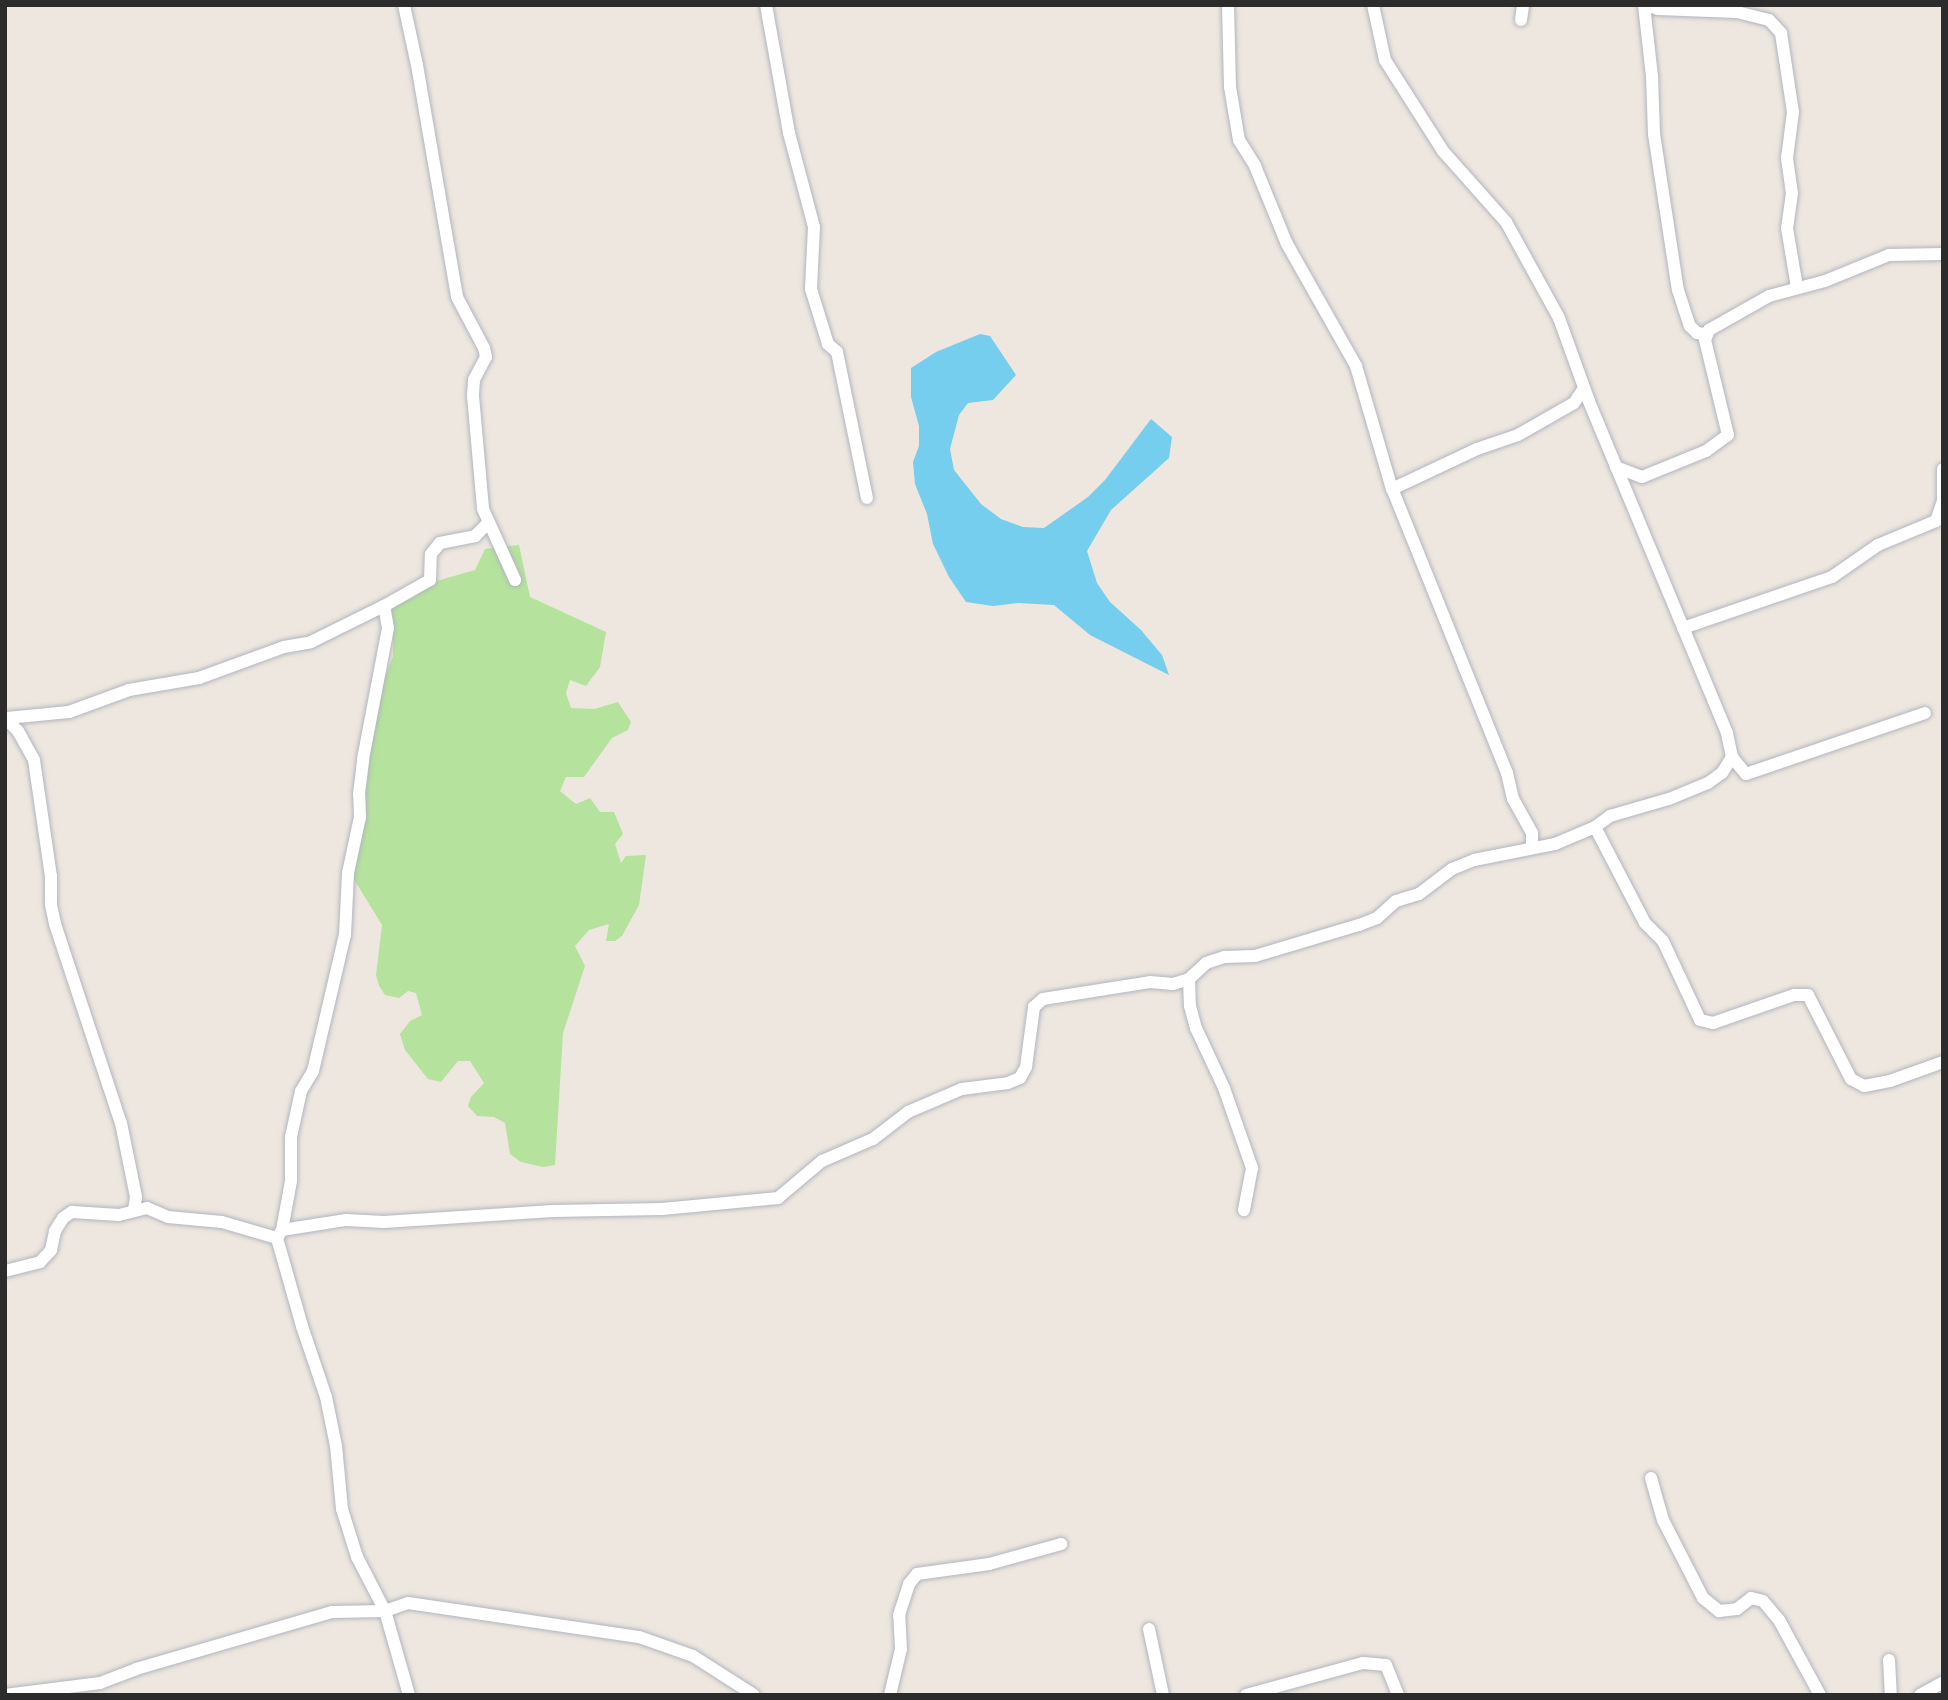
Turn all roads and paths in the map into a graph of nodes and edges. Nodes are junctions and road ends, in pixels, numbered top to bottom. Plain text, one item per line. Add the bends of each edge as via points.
1 (404, 5) edge
2 (766, 5) edge
3 (1228, 5) edge
4 (1373, 5) edge
5 (1523, 5) edge
6 (1644, 5) edge
7 (1521, 20) dead end
8 (1943, 254) edge
9 (1797, 287) junction
10 (1705, 334) junction
11 (1584, 388) junction
12 (1616, 467) junction
13 (1943, 469) edge
14 (1392, 489) junction
15 (867, 498) dead end
16 (488, 523) junction
17 (515, 580) dead end
18 (384, 606) junction
19 (1683, 628) junction
20 (1926, 713) dead end
21 (6, 718) edge
22 (1732, 757) junction
23 (1595, 827) junction
24 (1532, 846) junction
25 (1189, 979) junction
26 (1943, 1062) edge
27 (134, 1209) junction
28 (1244, 1210) dead end
29 (280, 1234) junction
30 (5, 1271) edge
31 (1651, 1478) dead end
32 (1061, 1544) dead end
33 (385, 1611) junction
34 (1149, 1629) dead end
35 (1889, 1660) dead end
36 (1943, 1682) edge
37 (102, 1689) edge
38 (5, 1695) edge
39 (409, 1695) edge
40 (754, 1695) edge
41 (890, 1695) edge
42 (1163, 1695) edge
43 (1246, 1695) edge
44 (1398, 1695) edge
45 (1820, 1695) edge
46 (1891, 1695) edge
47 (1920, 1695) edge

1 - 16 street via 457,297 485,348 473,396
2 - 15 street via 789,133 814,227 811,289 828,344 837,352
3 - 14 street via 1230,87 1239,140 1255,166 1287,244 1356,366
4 - 11 street via 1385,60 1443,151 1506,222 1559,318
5 - 7 street
6 - 9 street via 1748,14 1769,20 1782,33 1793,112 1787,158 1792,193 1787,228
6 - 10 street via 1654,134 1678,290 1690,326
8 - 9 street via 1889,255 1825,281
9 - 10 street via 1769,296
10 - 12 street via 1728,435 1706,451 1642,477
11 - 12 street
11 - 14 street via 1574,404 1518,435
12 - 19 street
13 - 19 street via 1943,501 1936,521 1878,545 1832,577
14 - 24 street via 1507,773 1513,799 1532,833
16 - 17 street
16 - 18 street via 475,536 440,543 431,554 430,580
18 - 21 street via 311,642 284,647 199,678 129,690 69,712
18 - 29 street via 388,628 363,759 345,935 313,1071 302,1091 291,1137 291,1181
19 - 22 street via 1727,733
20 - 22 street via 1746,774
21 - 27 street via 34,760 51,905 125,1137
22 - 23 street via 1708,783 1610,816
23 - 24 street via 1555,844
23 - 26 street via 1645,923 1663,941 1700,1020 1713,1023 1794,995 1808,995 1851,1079 1864,1086
24 - 25 street via 1452,869 1419,894 1396,901 1377,918 1359,925 1255,956 1206,962
25 - 28 street via 1196,1028 1224,1088 1252,1168
25 - 29 street via 1043,999 1034,1007 1026,1067 1020,1078 962,1089 908,1112 873,1139 822,1161 773,1200 625,1211 346,1220
27 - 29 street
27 - 30 street via 119,1215 72,1212 63,1218 51,1250 40,1262
29 - 33 street via 302,1326 326,1397 337,1446 342,1509 357,1557
31 - 45 street via 1662,1520 1703,1598 1718,1611 1737,1609 1751,1598 1763,1601 1779,1620
32 - 41 street via 989,1564 917,1574 899,1615 901,1649
33 - 37 street via 332,1612 136,1669
33 - 39 street
33 - 40 street via 408,1603 639,1637 693,1656
34 - 42 street
35 - 46 street
36 - 47 street
37 - 38 street
43 - 44 street via 1363,1663 1387,1665

